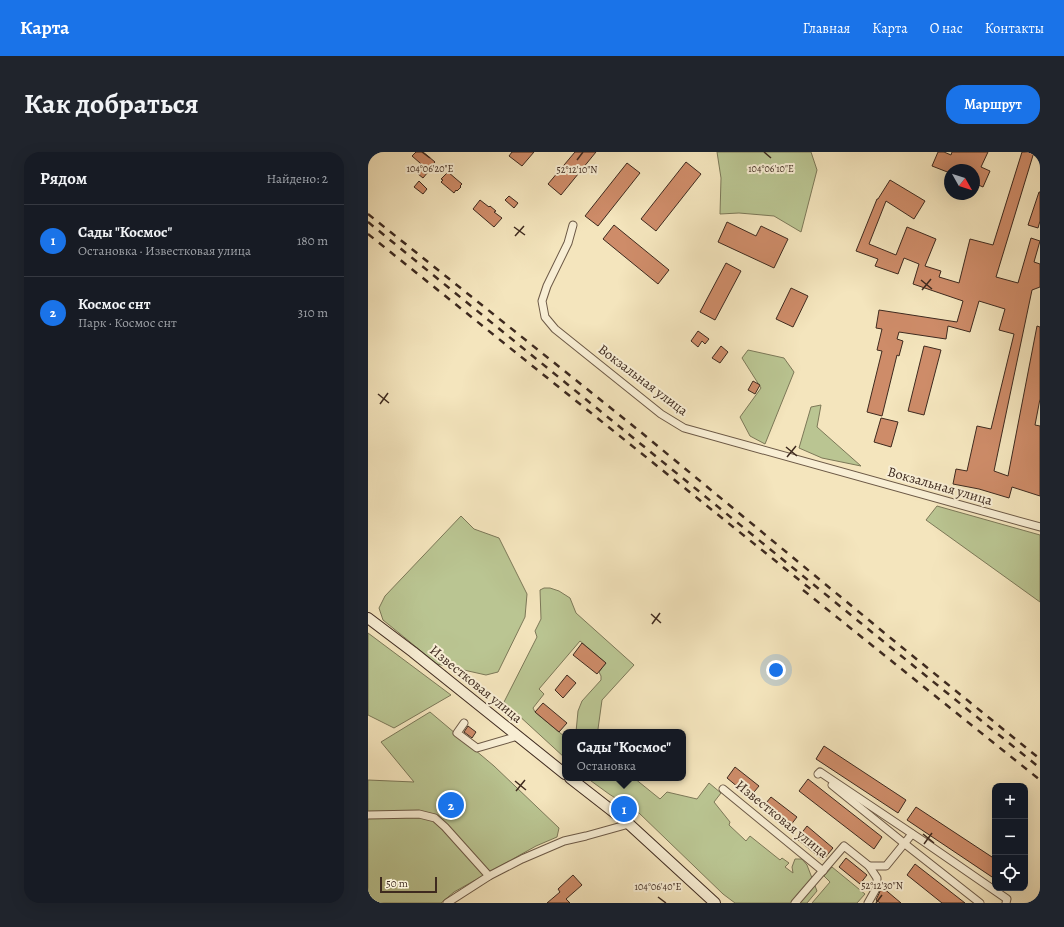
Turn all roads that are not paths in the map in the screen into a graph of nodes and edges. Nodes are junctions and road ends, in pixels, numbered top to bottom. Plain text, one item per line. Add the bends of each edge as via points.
1 (573, 225) dead end
2 (1040, 528) edge
3 (368, 618) edge
4 (464, 723) dead end
5 (518, 736) junction
6 (562, 772) edge
7 (574, 781) edge
8 (723, 789) dead end
9 (368, 815) edge
10 (629, 824) junction
11 (912, 834) junction
12 (905, 844) junction
13 (869, 866) junction
14 (823, 871) junction
15 (489, 876) junction
16 (447, 903) edge
17 (715, 903) edge
18 (794, 903) edge
19 (868, 903) edge
20 (980, 903) edge
21 (1006, 903) edge

1 - 2 street, Вокзальная улица via 568,243 542,301 545,317 555,329 661,414 684,428
3 - 5 main road, Известковая улица
4 - 5 street via 457,733 477,748
5 - 6 main road, Известковая улица
7 - 10 main road
8 - 14 street, Известковая улица
9 - 15 street via 419,814 435,818
10 - 15 street via 564,841 522,858
10 - 17 main road
11 - 12 street
11 - 12 street via 820,772 818,774
11 - 21 street via 1007,900
12 - 13 street via 886,866
12 - 20 street
13 - 14 street via 844,846
13 - 19 street via 877,878 877,887
14 - 18 street
15 - 16 street

